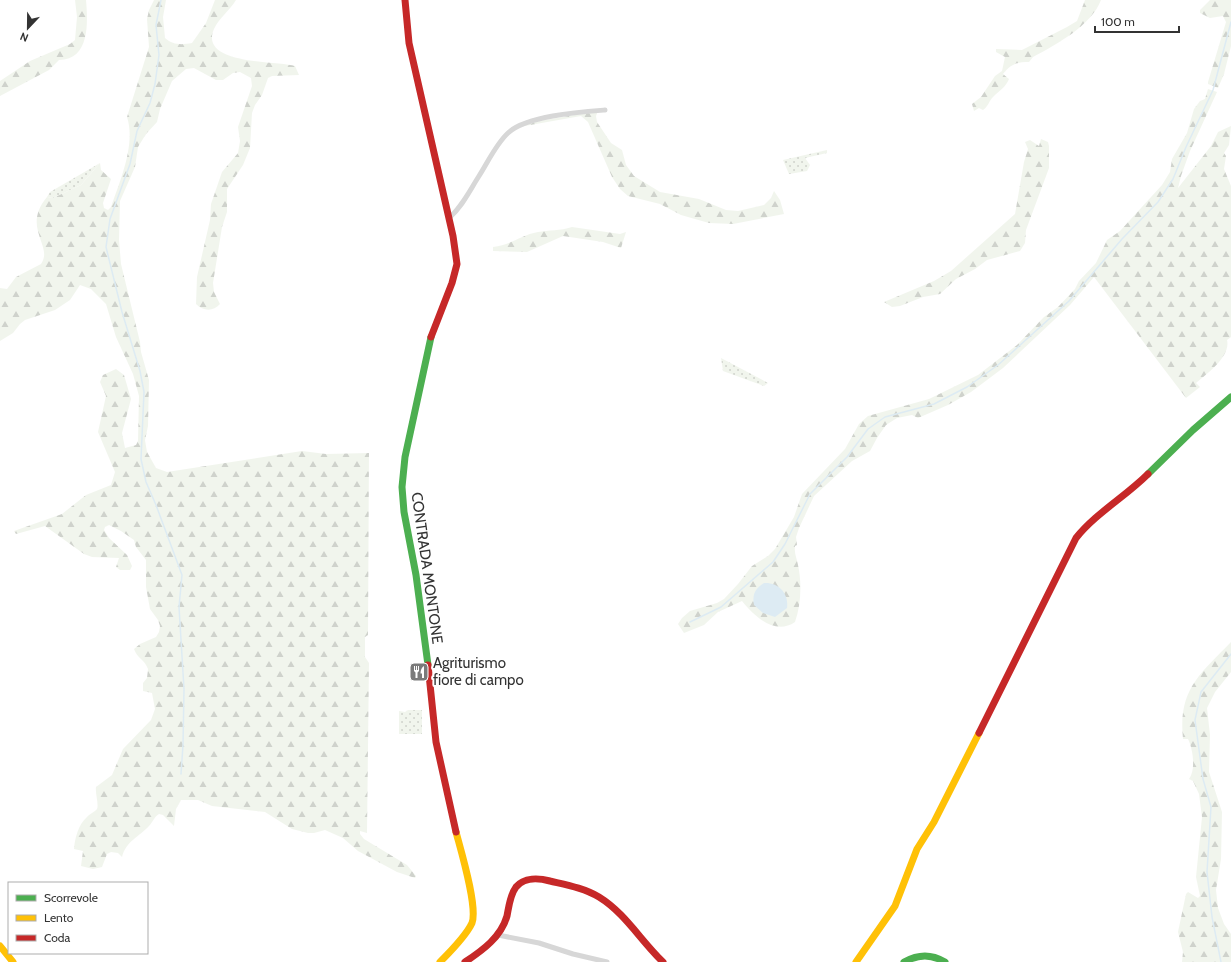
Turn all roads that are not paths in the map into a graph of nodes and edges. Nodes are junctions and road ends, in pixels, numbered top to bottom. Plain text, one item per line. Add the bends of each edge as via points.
1 (405, 0) edge
2 (604, 110) dead end
3 (449, 218) junction
4 (1231, 397) edge
5 (498, 935) junction
6 (0, 946) edge
7 (13, 962) edge
8 (440, 962) edge
9 (465, 962) edge
10 (607, 962) edge
11 (663, 962) edge
12 (856, 962) edge
13 (904, 962) edge
14 (945, 962) edge

1 - 3 street, CONTRADA MONTONE via 409,43
2 - 3 street via 574,112 542,119 520,125 508,132 461,205
3 - 8 street, CONTRADA MONTONE via 457,264 428,345 405,457 402,488 426,649 436,742 473,904 472,923
4 - 12 street via 1196,425 1137,485 1085,527 1076,538 938,815 917,850 895,906
5 - 9 street
5 - 10 street via 539,943
5 - 11 street via 505,922 515,888 522,880 535,878 578,888 599,897 614,908
6 - 7 street
13 - 14 street via 928,954

